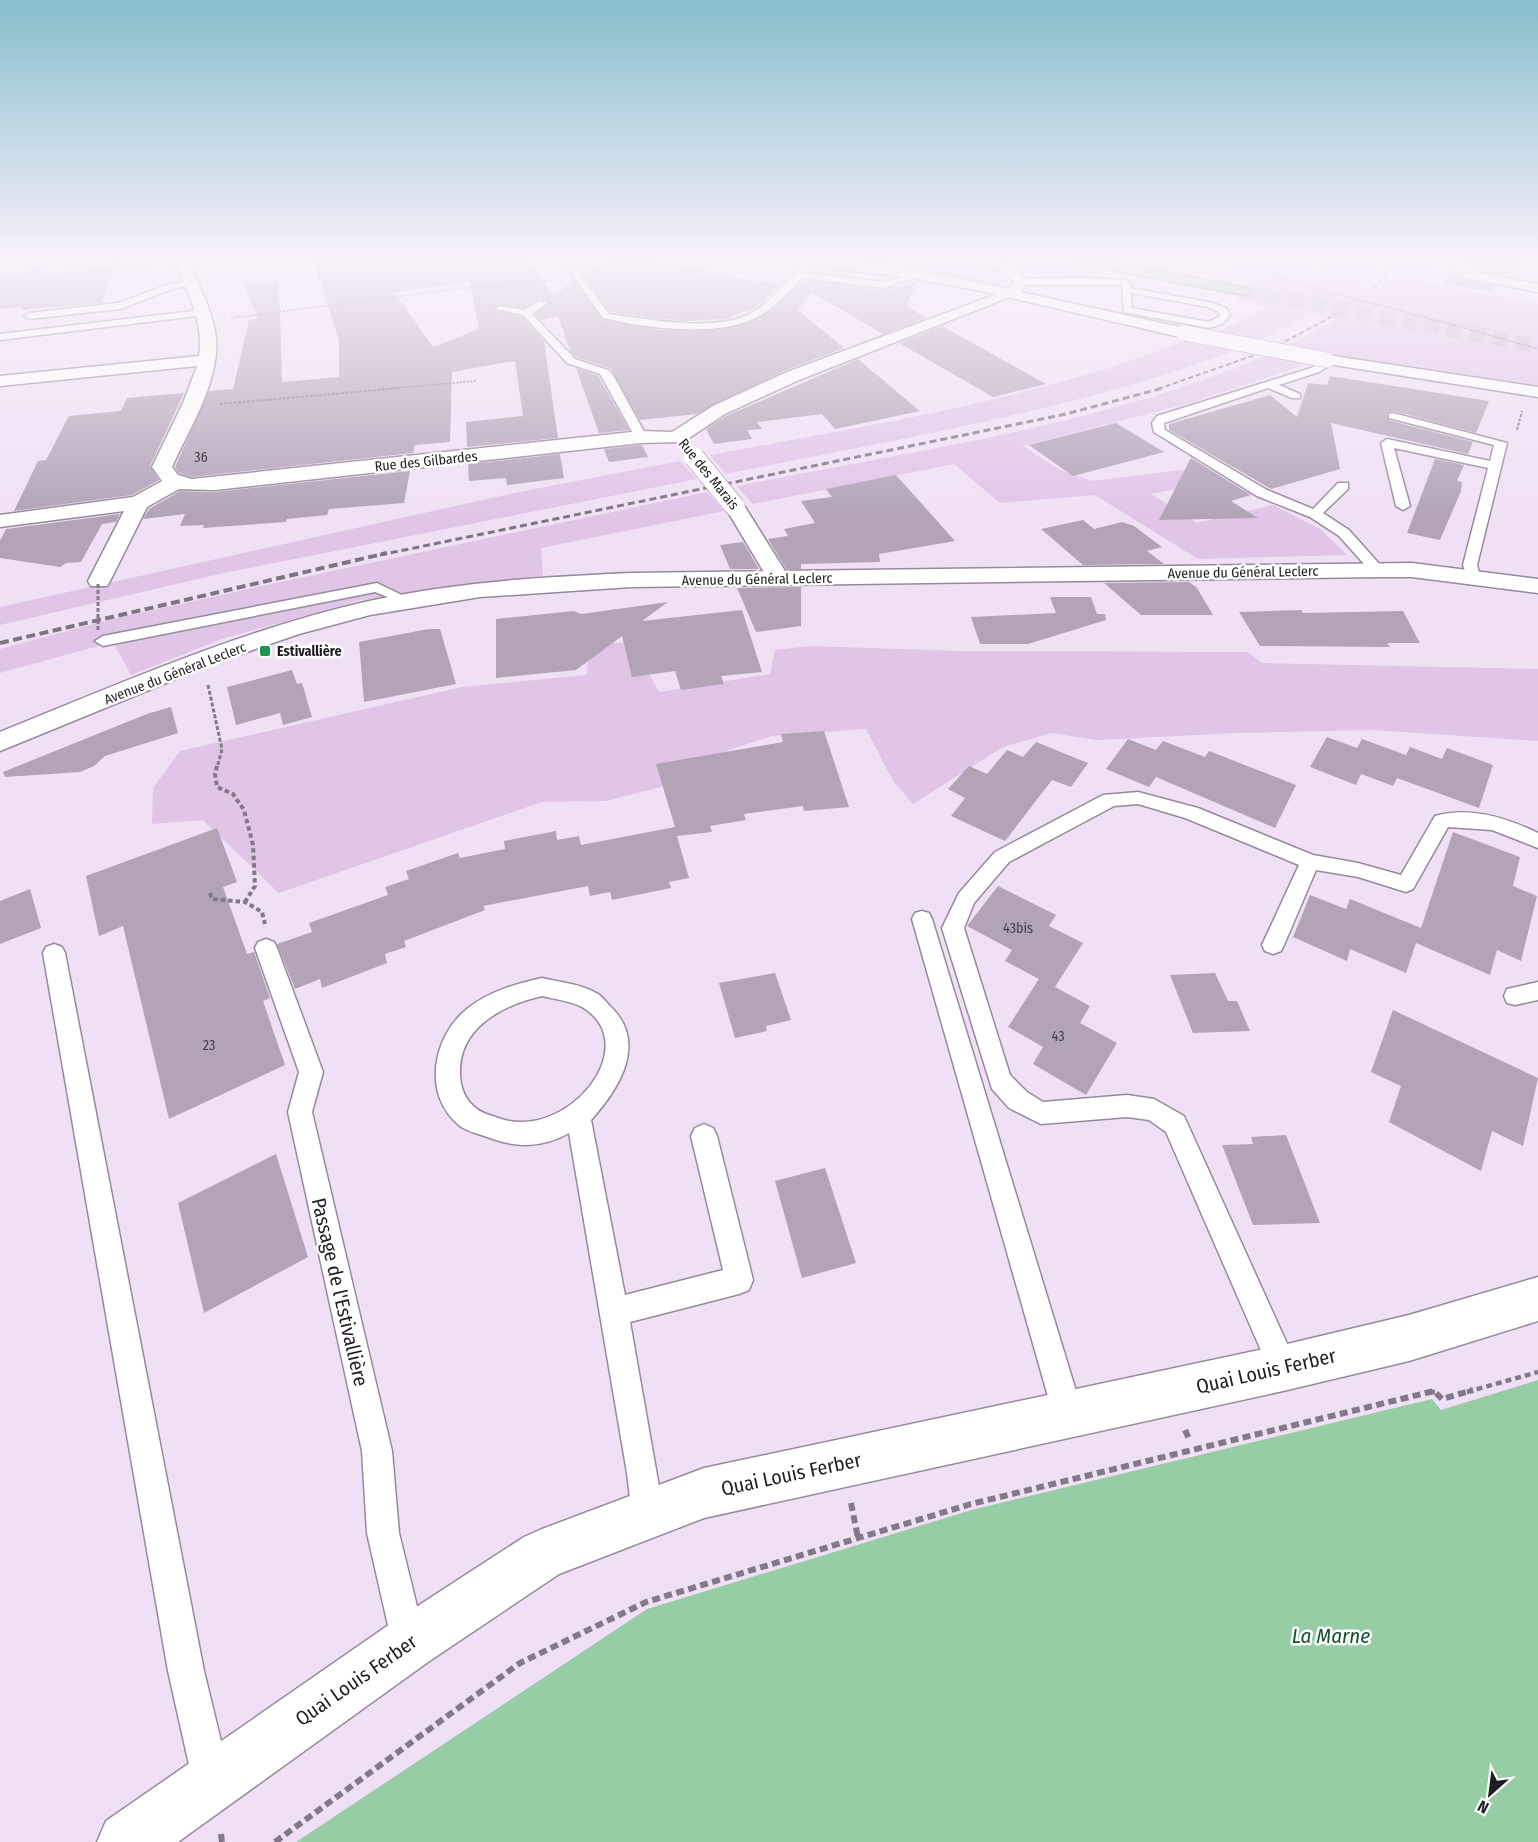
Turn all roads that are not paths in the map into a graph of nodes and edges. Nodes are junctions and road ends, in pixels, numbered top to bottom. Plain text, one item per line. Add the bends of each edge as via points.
1 (208, 346) edge
2 (557, 346) edge
3 (869, 346) edge
4 (1254, 346) edge
5 (206, 360) junction
6 (1329, 360) junction
7 (0, 381) edge
8 (1268, 384) junction
9 (1532, 391) edge
10 (1296, 396) dead end
11 (1394, 416) dead end
12 (641, 437) junction
13 (676, 438) junction
14 (1494, 466) junction
15 (176, 482) junction
16 (1343, 486) dead end
17 (138, 503) junction
18 (1403, 506) dead end
19 (1315, 514) junction
20 (0, 521) edge
21 (1377, 570) junction
22 (1473, 577) junction
23 (779, 579) junction
24 (99, 582) road end
25 (1538, 586) edge
26 (407, 601) junction
27 (101, 635) road end
28 (0, 742) edge
29 (1538, 841) edge
30 (1310, 862) junction
31 (922, 919) dead end
32 (1273, 945) dead end
33 (266, 948) dead end
34 (54, 953) dead end
35 (1538, 991) edge
36 (1515, 996) dead end
37 (578, 1116) junction
38 (704, 1136) dead end
39 (1538, 1299) edge
40 (612, 1312) junction
41 (1283, 1368) junction
42 (1068, 1414) junction
43 (648, 1515) junction
44 (409, 1643) junction
45 (211, 1781) junction
46 (127, 1842) edge

1 - 5 street
2 - 12 lane via 571,361 609,377
3 - 13 street, Rue des Marais via 719,410
4 - 6 street, bridge
5 - 7 street
5 - 15 street via 162,467 165,476
6 - 8 lane via 1315,369
6 - 9 street
8 - 10 lane
8 - 19 lane via 1161,418 1160,432 1262,493
11 - 14 lane via 1501,442
12 - 13 street, Rue des Gilbardes
12 - 15 street, Rue des Gilbardes via 215,484
13 - 23 street, Rue des Marais, bridge via 735,507
14 - 18 lane via 1387,443
14 - 22 lane via 1470,565
15 - 17 street
16 - 19 lane
17 - 20 street
17 - 24 street
19 - 21 lane via 1344,533
21 - 22 street, Avenue du Général Leclerc
21 - 23 street, Avenue du Général Leclerc
22 - 25 street, Avenue du Général Leclerc
23 - 26 street, Avenue du Général Leclerc via 546,583
26 - 27 lane via 376,587
26 - 28 street, Avenue du Général Leclerc via 333,617 261,639
29 - 30 lane via 1512,828 1467,817 1442,821 1406,884
30 - 32 lane
30 - 41 lane via 1191,813 1138,798 1110,800 1002,857 966,899 953,928 1000,1081 1018,1100 1041,1113 1128,1106 1154,1110 1175,1124
31 - 42 lane
33 - 44 lane, Passage de l'Estivallière via 311,1072 300,1113 376,1451 383,1533
34 - 45 lane via 186,1671
35 - 36 lane
37 - 37 lane via 599,1098 613,1076 619,1052 615,1030 605,1011 588,997 566,989 542,987 516,991 492,1002 469,1020 453,1043 446,1068 450,1094 465,1115 488,1130 518,1135 549,1130
37 - 40 lane
38 - 40 lane via 739,1280
39 - 41 street, Quai Louis Ferber via 1408,1338
40 - 43 lane
41 - 42 street, Quai Louis Ferber
42 - 43 street, Quai Louis Ferber via 704,1493
43 - 44 street, Quai Louis Ferber via 542,1555
44 - 45 street, Quai Louis Ferber
45 - 46 street, Quai Louis Ferber

